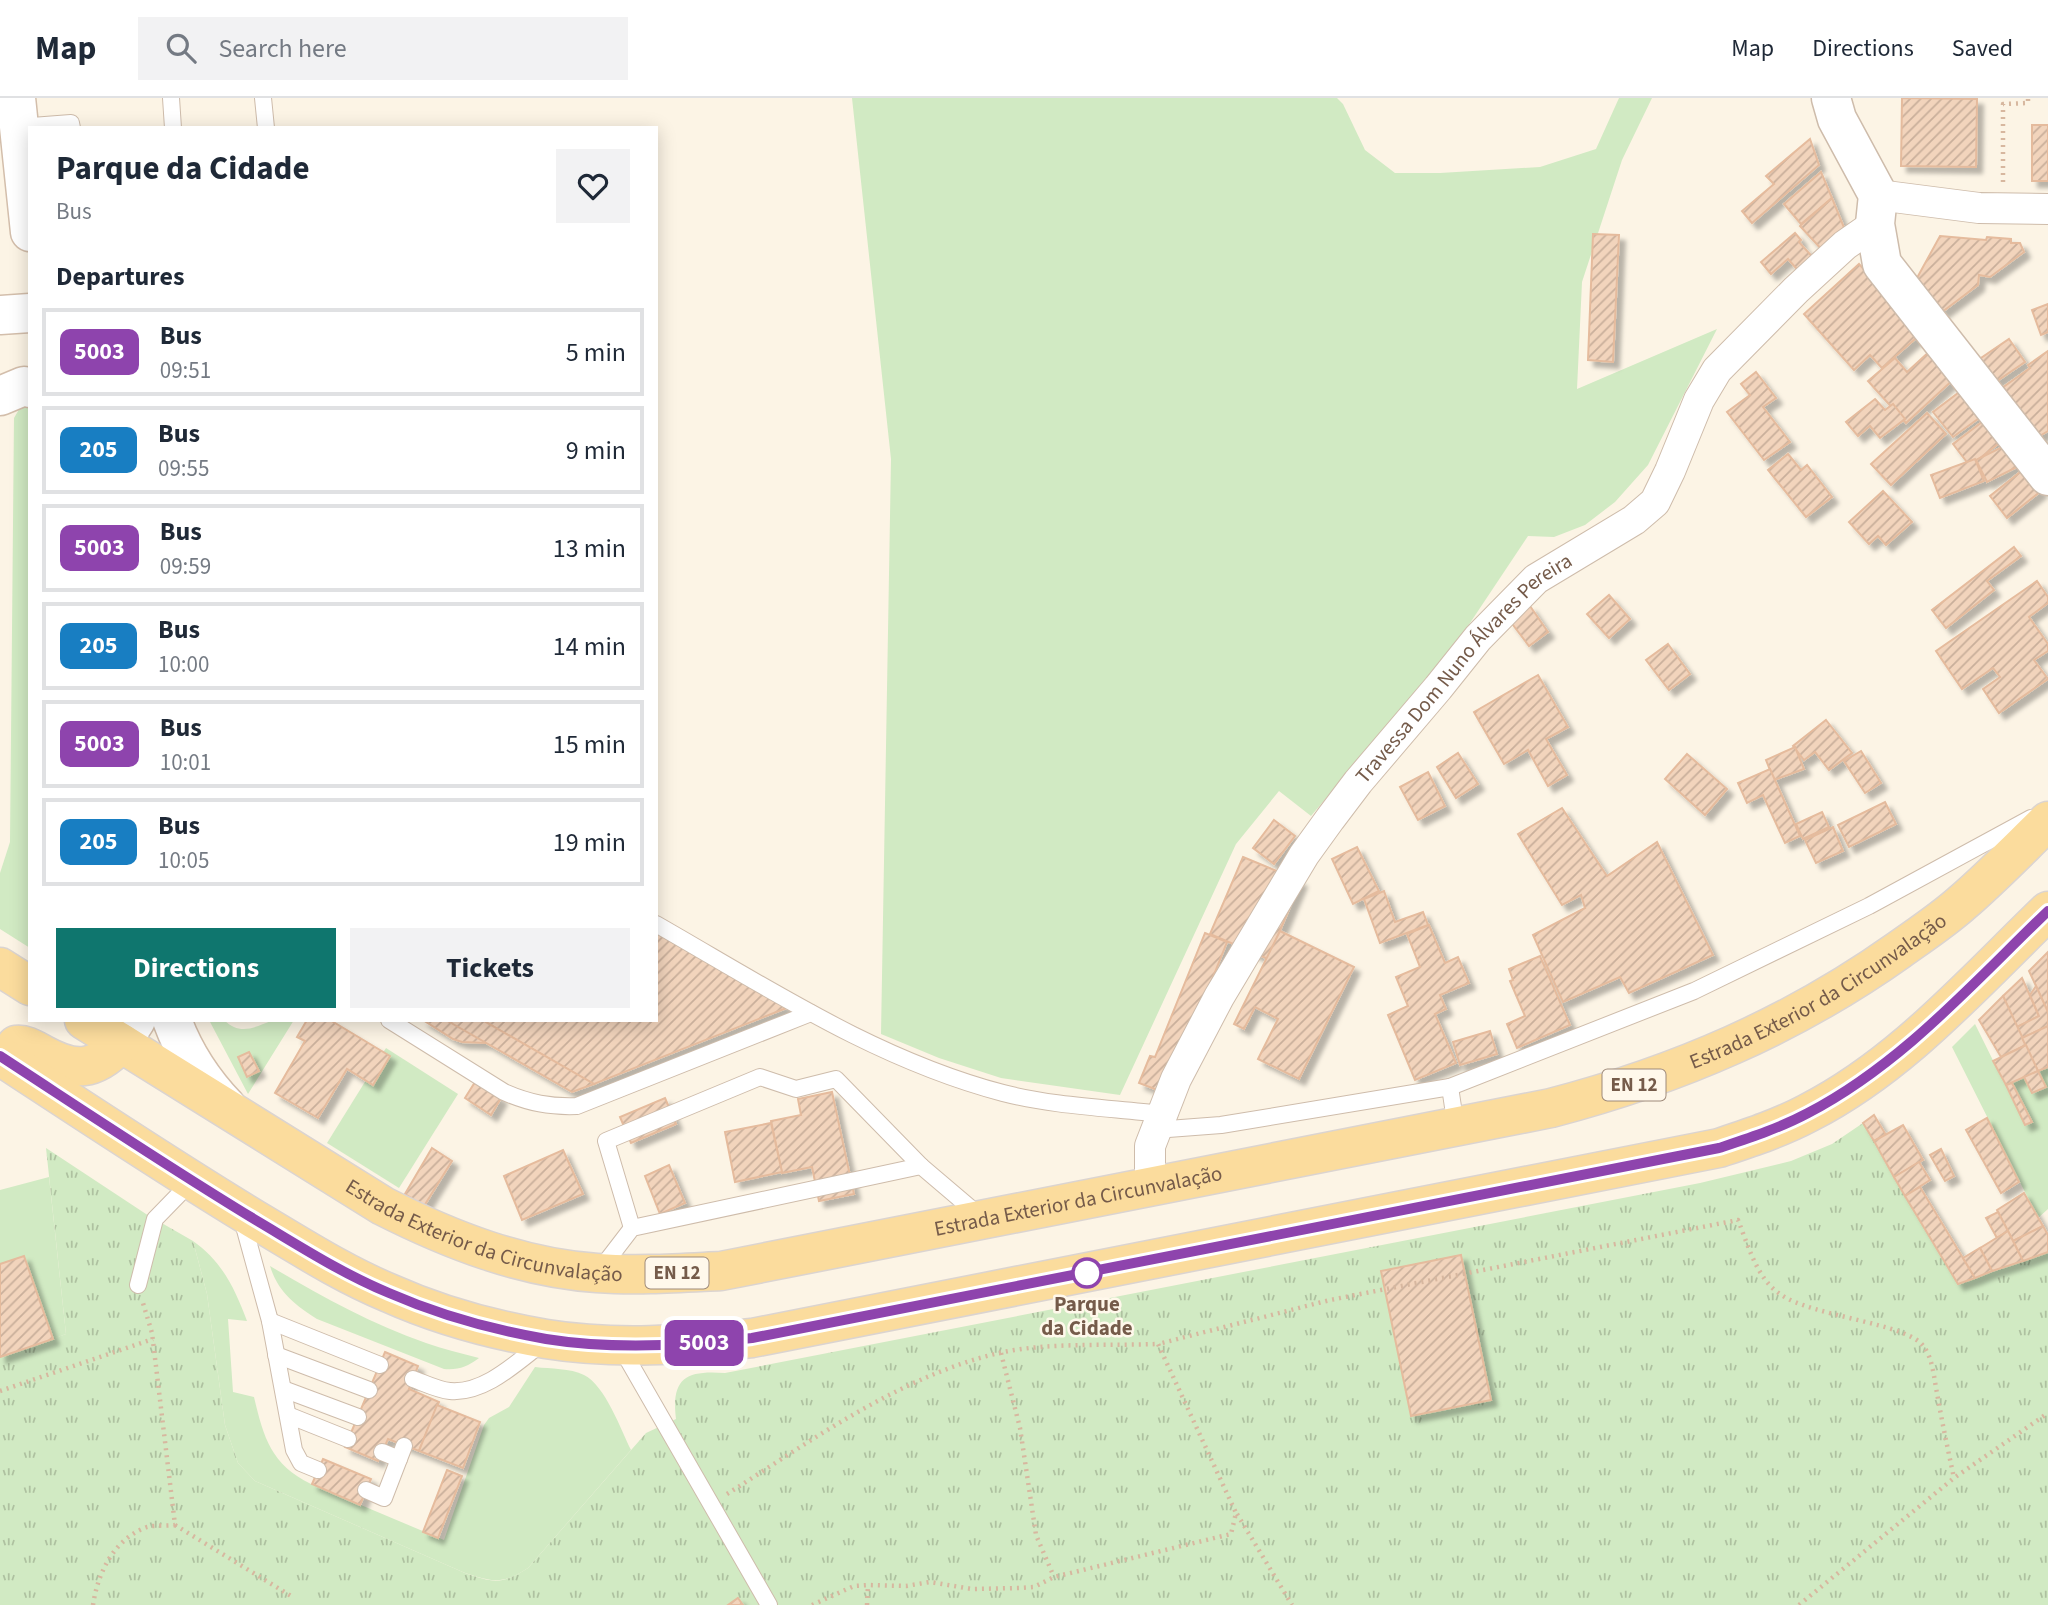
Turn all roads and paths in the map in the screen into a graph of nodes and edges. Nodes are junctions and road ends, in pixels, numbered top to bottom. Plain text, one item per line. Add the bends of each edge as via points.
1 (171, 98) edge
2 (263, 98) edge
3 (1830, 98) edge
4 (2028, 98) edge
5 (17, 113) edge
6 (72, 126) edge
7 (173, 126) edge
8 (266, 126) edge
9 (2003, 184) dead end
10 (2048, 209) edge
11 (1877, 210) junction
12 (28, 214) edge
13 (28, 313) edge
14 (0, 316) edge
15 (28, 387) edge
16 (0, 396) edge
17 (2048, 476) edge
18 (2048, 809) edge
19 (2048, 821) edge
20 (2048, 911) edge
21 (658, 925) edge
22 (0, 967) edge
23 (28, 985) edge
24 (811, 1013) junction
25 (92, 1022) edge
26 (173, 1022) edge
27 (392, 1022) edge
28 (129, 1032) edge
29 (0, 1046) edge
30 (0, 1056) edge
31 (1450, 1087) junction
32 (233, 1114) junction
33 (1158, 1122) junction
34 (1456, 1127) junction
35 (921, 1166) junction
36 (192, 1181) junction
37 (1150, 1186) junction
38 (240, 1210) junction
39 (982, 1219) junction
40 (632, 1228) junction
41 (597, 1273) junction
42 (138, 1285) joint
43 (270, 1321) junction
44 (153, 1339) junction
45 (548, 1339) junction
46 (1158, 1343) junction
47 (619, 1345) junction
48 (1001, 1353) junction
49 (276, 1355) junction
50 (380, 1365) dead end
51 (422, 1386) dead end
52 (283, 1389) junction
53 (369, 1390) dead end
54 (0, 1391) edge
55 (2048, 1413) edge
56 (288, 1415) junction
57 (358, 1417) dead end
58 (348, 1439) dead end
59 (382, 1452) dead end
60 (318, 1470) dead end
61 (1954, 1478) junction
62 (366, 1490) dead end
63 (711, 1504) junction
64 (1236, 1513) junction
65 (175, 1525) junction
66 (1054, 1577) junction
67 (868, 1584) junction
68 (291, 1596) dead end
69 (93, 1605) edge
70 (769, 1605) edge
71 (811, 1605) edge
72 (867, 1605) edge
73 (1292, 1605) edge
74 (1799, 1605) edge

1 - 7 lane
2 - 8 lane
3 - 11 street
4 - 9 path via 2028,103 2003,104
5 - 6 lane
5 - 12 street
10 - 11 street
11 - 17 street via 1882,264
11 - 33 street, Travessa Dom Nuno Álvares Pereira via 1717,370 1699,400 1655,502 1634,520 1536,579 1478,638 1358,782 1304,855 1245,953 1176,1079
13 - 14 street
15 - 16 street
18 - 31 lane via 1869,906 1694,991
19 - 34 main road, Estrada Exterior da Circunvalação / EN 12 via 1962,904 1810,1008 1620,1090
20 - 47 main road via 1891,1061 1807,1114 1719,1148 752,1338 691,1345
21 - 24 lane
22 - 23 main road
24 - 27 lane via 578,1106 560,1107 524,1101 505,1092
24 - 33 lane via 901,1057 969,1083
25 - 28 main road, Estrada Exterior da Circunvalação / EN 12
26 - 32 street via 206,1084
28 - 29 main road via 111,1054 85,1068 60,1064 23,1044
28 - 32 main road, Estrada Exterior da Circunvalação / EN 12
30 - 36 main road
31 - 33 lane via 1221,1125
31 - 34 lane
32 - 41 main road, Estrada Exterior da Circunvalação / EN 12 via 383,1206 433,1231 494,1253
33 - 37 street, Travessa Dom Nuno Álvares Pereira via 1150,1146
34 - 37 main road, Estrada Exterior da Circunvalação / EN 12
35 - 39 lane
35 - 40 lane
35 - 40 lane via 836,1079 796,1089 760,1077 606,1141
36 - 38 main road
36 - 42 lane via 155,1219
37 - 39 main road, Estrada Exterior da Circunvalação / EN 12
38 - 43 lane
38 - 45 main road via 325,1262 390,1294 480,1325
39 - 41 main road, Estrada Exterior da Circunvalação / EN 12 via 721,1271
40 - 41 lane
42 - 44 path
43 - 49 lane
43 - 50 lane
44 - 54 path
44 - 65 path
45 - 47 main road
45 - 51 lane via 472,1390
46 - 48 path
46 - 61 path via 1330,1300 1738,1220 1764,1278 1779,1294 1843,1318 1898,1330 1924,1346
46 - 64 path
47 - 63 lane
48 - 63 path via 931,1376 856,1413
48 - 66 path via 1020,1428 1036,1535
49 - 52 lane
49 - 53 lane
52 - 56 lane
52 - 57 lane
55 - 61 path
56 - 58 lane
56 - 60 lane via 301,1463
59 - 62 lane via 402,1452 384,1498
61 - 74 path
63 - 70 lane
64 - 66 path via 1231,1534
64 - 73 path
65 - 68 path
65 - 69 path via 150,1526 116,1548 103,1568
66 - 67 path via 1020,1588 972,1589 930,1582
67 - 71 path
67 - 72 path

